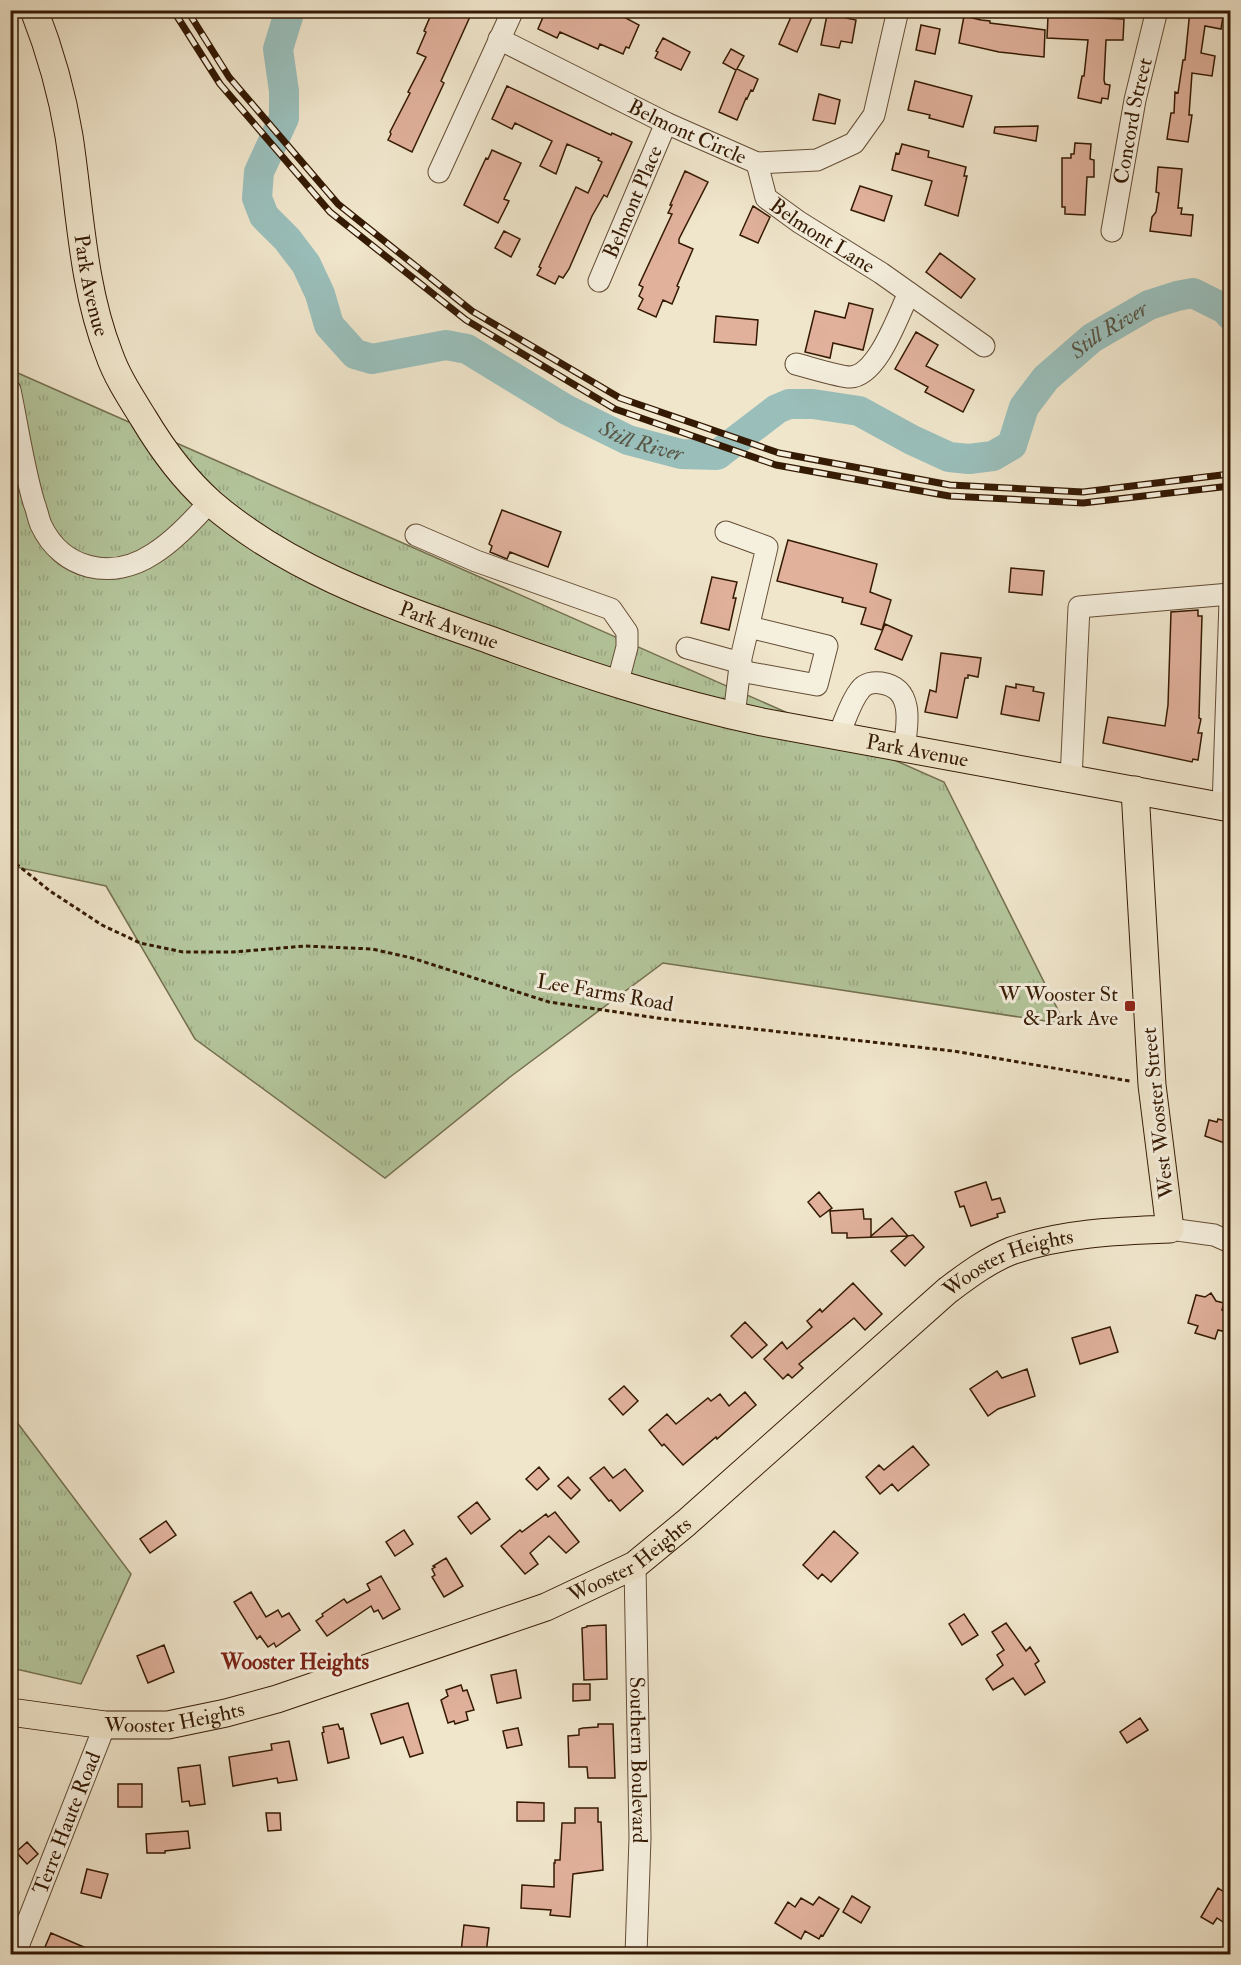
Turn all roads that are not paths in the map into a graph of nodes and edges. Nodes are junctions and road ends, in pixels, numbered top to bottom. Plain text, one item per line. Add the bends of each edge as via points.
1 (34, 10) edge
2 (513, 10) edge
3 (898, 10) edge
4 (1157, 10) edge
5 (499, 39) junction
6 (666, 123) junction
7 (757, 163) junction
8 (440, 172) dead end
9 (1112, 231) dead end
10 (599, 281) dead end
11 (909, 293) junction
12 (984, 346) dead end
13 (796, 364) dead end
14 (10, 390) edge
15 (210, 502) junction
16 (726, 532) dead end
17 (416, 535) dead end
18 (1230, 594) edge
19 (1230, 601) edge
20 (749, 627) junction
21 (687, 648) dead end
22 (740, 667) junction
23 (617, 685) junction
24 (734, 716) junction
25 (838, 736) junction
26 (904, 748) junction
27 (1071, 778) junction
28 (1135, 790) junction
29 (1227, 808) edge
30 (1170, 1229) junction
31 (1230, 1242) edge
32 (635, 1565) junction
33 (10, 1712) edge
34 (105, 1725) junction
35 (15, 1954) edge
36 (636, 1954) edge

1 - 15 main road, Park Avenue via 59,85 87,267 109,355 154,435
2 - 5 street
3 - 7 street, Belmont Circle via 874,115 854,143 817,160
4 - 9 street, Concord Street via 1135,100
5 - 6 street, Belmont Circle
5 - 8 street
6 - 7 street, Belmont Circle
6 - 10 street, Belmont Place
7 - 11 street, Belmont Lane via 766,198
11 - 12 street, Belmont Lane
11 - 13 street via 877,360 867,370 851,377
14 - 15 street via 27,478 41,525 64,556 91,568 119,568 151,556 177,537
15 - 23 main road, Park Avenue via 276,550 344,585
16 - 20 street via 767,547
17 - 23 street via 476,561 611,609 627,632
18 - 27 street via 1079,607
19 - 29 street
20 - 22 street
20 - 22 street via 827,646 817,685
21 - 22 street
22 - 24 street
23 - 24 main road, Park Avenue
24 - 25 main road, Park Avenue
25 - 26 main road, Park Avenue
25 - 26 street via 859,691 865,685 882,683 904,696 908,713
26 - 27 main road, Park Avenue
27 - 28 main road, Park Avenue
28 - 29 main road, Park Avenue
28 - 30 main road, West Wooster Street via 1152,1085
30 - 31 street, West Wooster Street via 1214,1235
30 - 32 main road, Wooster Heights via 1106,1231 1056,1239 1009,1252 975,1270
32 - 34 main road, Wooster Heights via 546,1607 277,1700 168,1725
32 - 36 street, Southern Boulevard via 640,1838
33 - 34 main road, Wooster Heights
34 - 35 street, Terre Haute Road

